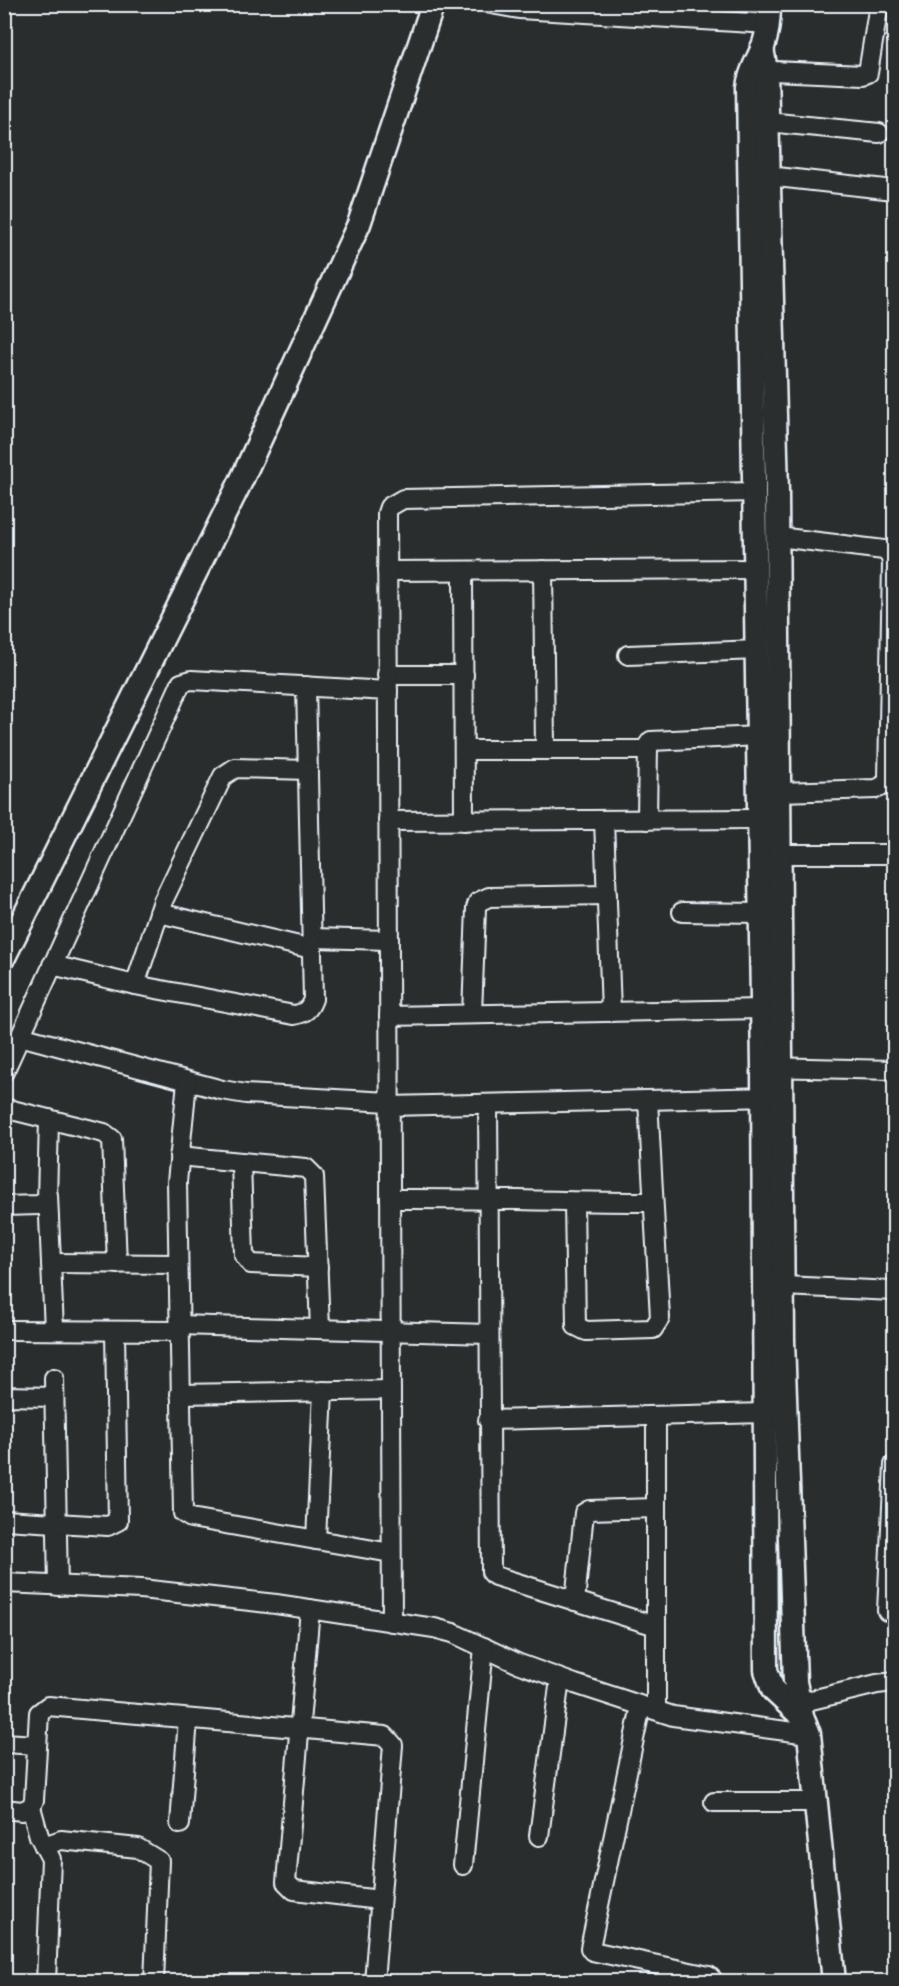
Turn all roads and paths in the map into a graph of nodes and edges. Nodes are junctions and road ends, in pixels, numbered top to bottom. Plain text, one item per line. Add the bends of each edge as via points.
1 (433, 4) edge
2 (491, 4) edge
3 (879, 4) edge
4 (769, 14) edge
5 (758, 71) junction
6 (767, 122) junction
7 (879, 134) dead end
8 (768, 176) junction
9 (894, 190) edge
10 (756, 492) junction
11 (778, 537) junction
12 (757, 569) junction
13 (543, 570) junction
14 (387, 571) junction
15 (463, 571) junction
16 (758, 650) junction
17 (628, 655) dead end
18 (464, 675) junction
19 (387, 683) junction
20 (306, 686) junction
21 (892, 700) edge
22 (759, 736) junction
23 (545, 748) junction
24 (464, 750) junction
25 (648, 750) junction
26 (308, 770) junction
27 (780, 792) junction
28 (760, 819) junction
29 (604, 820) junction
30 (647, 820) junction
31 (388, 821) junction
32 (464, 821) junction
33 (781, 854) junction
34 (894, 854) edge
35 (607, 895) junction
36 (682, 912) dead end
37 (159, 913) junction
38 (761, 913) junction
39 (389, 940) junction
40 (312, 943) junction
41 (4, 957) edge
42 (52, 965) junction
43 (135, 985) junction
44 (762, 1009) junction
45 (611, 1012) junction
46 (472, 1014) junction
47 (389, 1016) junction
48 (20, 1036) junction
49 (772, 1067) junction
50 (894, 1070) edge
51 (4, 1072) edge
52 (187, 1082) junction
53 (773, 1097) junction
54 (648, 1100) junction
55 (389, 1104) junction
56 (488, 1104) junction
57 (4, 1108) edge
58 (49, 1119) junction
59 (179, 1156) junction
60 (241, 1162) junction
61 (48, 1195) junction
62 (488, 1198) junction
63 (390, 1199) junction
64 (574, 1202) junction
65 (653, 1202) junction
66 (4, 1206) edge
67 (51, 1263) junction
68 (117, 1264) junction
69 (177, 1264) junction
70 (318, 1268) junction
71 (783, 1286) junction
72 (894, 1291) edge
73 (179, 1328) junction
74 (320, 1329) junction
75 (4, 1330) edge
76 (54, 1330) junction
77 (390, 1330) junction
78 (115, 1331) junction
79 (488, 1334) junction
80 (54, 1378) dead end
81 (391, 1390) junction
82 (323, 1391) junction
83 (180, 1395) junction
84 (4, 1396) edge
85 (54, 1397) junction
86 (765, 1413) junction
87 (656, 1416) junction
88 (488, 1420) junction
89 (894, 1465) edge
90 (656, 1508) junction
91 (4, 1520) edge
92 (893, 1521) edge
93 (57, 1523) junction
94 (316, 1539) junction
95 (391, 1553) junction
96 (4, 1583) edge
97 (58, 1586) junction
98 (575, 1601) junction
99 (310, 1610) junction
100 (887, 1611) dead end
101 (392, 1622) junction
102 (656, 1626) junction
103 (484, 1647) junction
104 (560, 1679) junction
105 (894, 1682) edge
106 (648, 1708) junction
107 (803, 1718) junction
108 (188, 1719) junction
109 (301, 1730) junction
110 (4, 1743) edge
111 (38, 1745) junction
112 (714, 1802) dead end
113 (817, 1802) junction
114 (31, 1807) junction
115 (4, 1809) edge
116 (180, 1824) dead end
117 (539, 1836) dead end
118 (44, 1846) junction
119 (463, 1864) dead end
120 (380, 1900) junction
121 (46, 1982) edge
122 (154, 1982) edge
123 (374, 1982) edge
124 (715, 1982) edge
125 (834, 1982) edge

1 - 41 street via 359,224 241,482
2 - 4 street via 519,9
3 - 5 street via 868,73
4 - 5 street
5 - 6 street
5 - 10 street via 748,87
6 - 7 street
6 - 8 street
8 - 9 street
8 - 11 street
10 - 12 street
10 - 14 street via 403,500 389,507 387,513
11 - 21 street via 884,550 890,555
11 - 27 street
12 - 13 street
12 - 16 street
13 - 15 street
13 - 23 street
14 - 15 street
14 - 19 street
15 - 18 street
16 - 17 street
16 - 22 street
18 - 19 street
18 - 24 street
19 - 20 street
19 - 31 street
20 - 26 street
20 - 42 street via 191,680 177,687
21 - 27 street via 888,779 883,786
22 - 25 street via 655,739
22 - 28 street
23 - 24 street
23 - 25 street
24 - 32 street
25 - 30 street
26 - 37 street via 228,771
26 - 40 street
27 - 33 street
28 - 30 street
28 - 38 street
29 - 30 street
29 - 32 street
29 - 35 street
31 - 32 street
31 - 39 street
33 - 34 street
33 - 49 street
35 - 45 street
35 - 46 street via 489,897 478,902
36 - 38 street
37 - 40 street
37 - 43 street
38 - 44 street
39 - 40 street
39 - 47 street
40 - 43 street via 313,999 303,1014
42 - 43 street
42 - 48 street
44 - 45 street
44 - 49 street
45 - 46 street
46 - 47 street
47 - 55 street
48 - 51 street
48 - 52 street
49 - 50 street
49 - 53 street
52 - 55 street via 246,1094
52 - 59 street
53 - 54 street
53 - 71 street
53 - 86 street
54 - 56 street
54 - 65 street
55 - 56 street
55 - 63 street
56 - 62 street
57 - 58 street
58 - 61 street
58 - 68 street via 104,1133 112,1139
59 - 60 street
59 - 69 street
60 - 70 street via 312,1171
60 - 70 street via 247,1261
61 - 66 street via 39,1205
61 - 67 street
62 - 63 street
62 - 64 street
62 - 79 street
63 - 77 street
64 - 65 street
64 - 65 street via 574,1321 580,1330 596,1331 648,1330 658,1324
67 - 68 street
67 - 76 street
68 - 69 street
69 - 73 street
70 - 74 street
71 - 72 street
71 - 107 street via 794,1670
73 - 74 street
73 - 78 street
73 - 83 street
74 - 77 street
75 - 76 street
76 - 78 street
77 - 79 street
77 - 81 street
78 - 93 street via 118,1521 108,1526
79 - 88 street
80 - 85 street
81 - 82 street
81 - 95 street
82 - 83 street
82 - 94 street
83 - 94 street via 183,1513 191,1518
84 - 85 street
85 - 93 street
86 - 87 street
86 - 107 street via 766,1670 773,1690
87 - 88 street
87 - 90 street
88 - 98 street via 491,1572
89 - 92 street
90 - 98 street via 584,1513
90 - 102 street
91 - 93 street
92 - 100 street
93 - 97 street
94 - 95 street
95 - 101 street
96 - 97 street
97 - 99 street via 141,1589
98 - 102 street
99 - 101 street
99 - 109 street
101 - 103 street via 435,1628
102 - 106 street
103 - 104 street
103 - 119 street
104 - 106 street
104 - 117 street
105 - 107 street via 877,1684
106 - 107 street via 703,1722
106 - 124 street via 590,1948 709,1976
107 - 113 street
108 - 109 street
108 - 111 street via 48,1706 39,1713
108 - 116 street
109 - 120 street via 286,1882 294,1890
109 - 120 street via 391,1739
110 - 111 street
111 - 114 street
112 - 113 street
113 - 125 street
114 - 115 street
114 - 118 street
118 - 121 street via 51,1859
118 - 122 street via 62,1839 138,1848 159,1861
120 - 123 street

